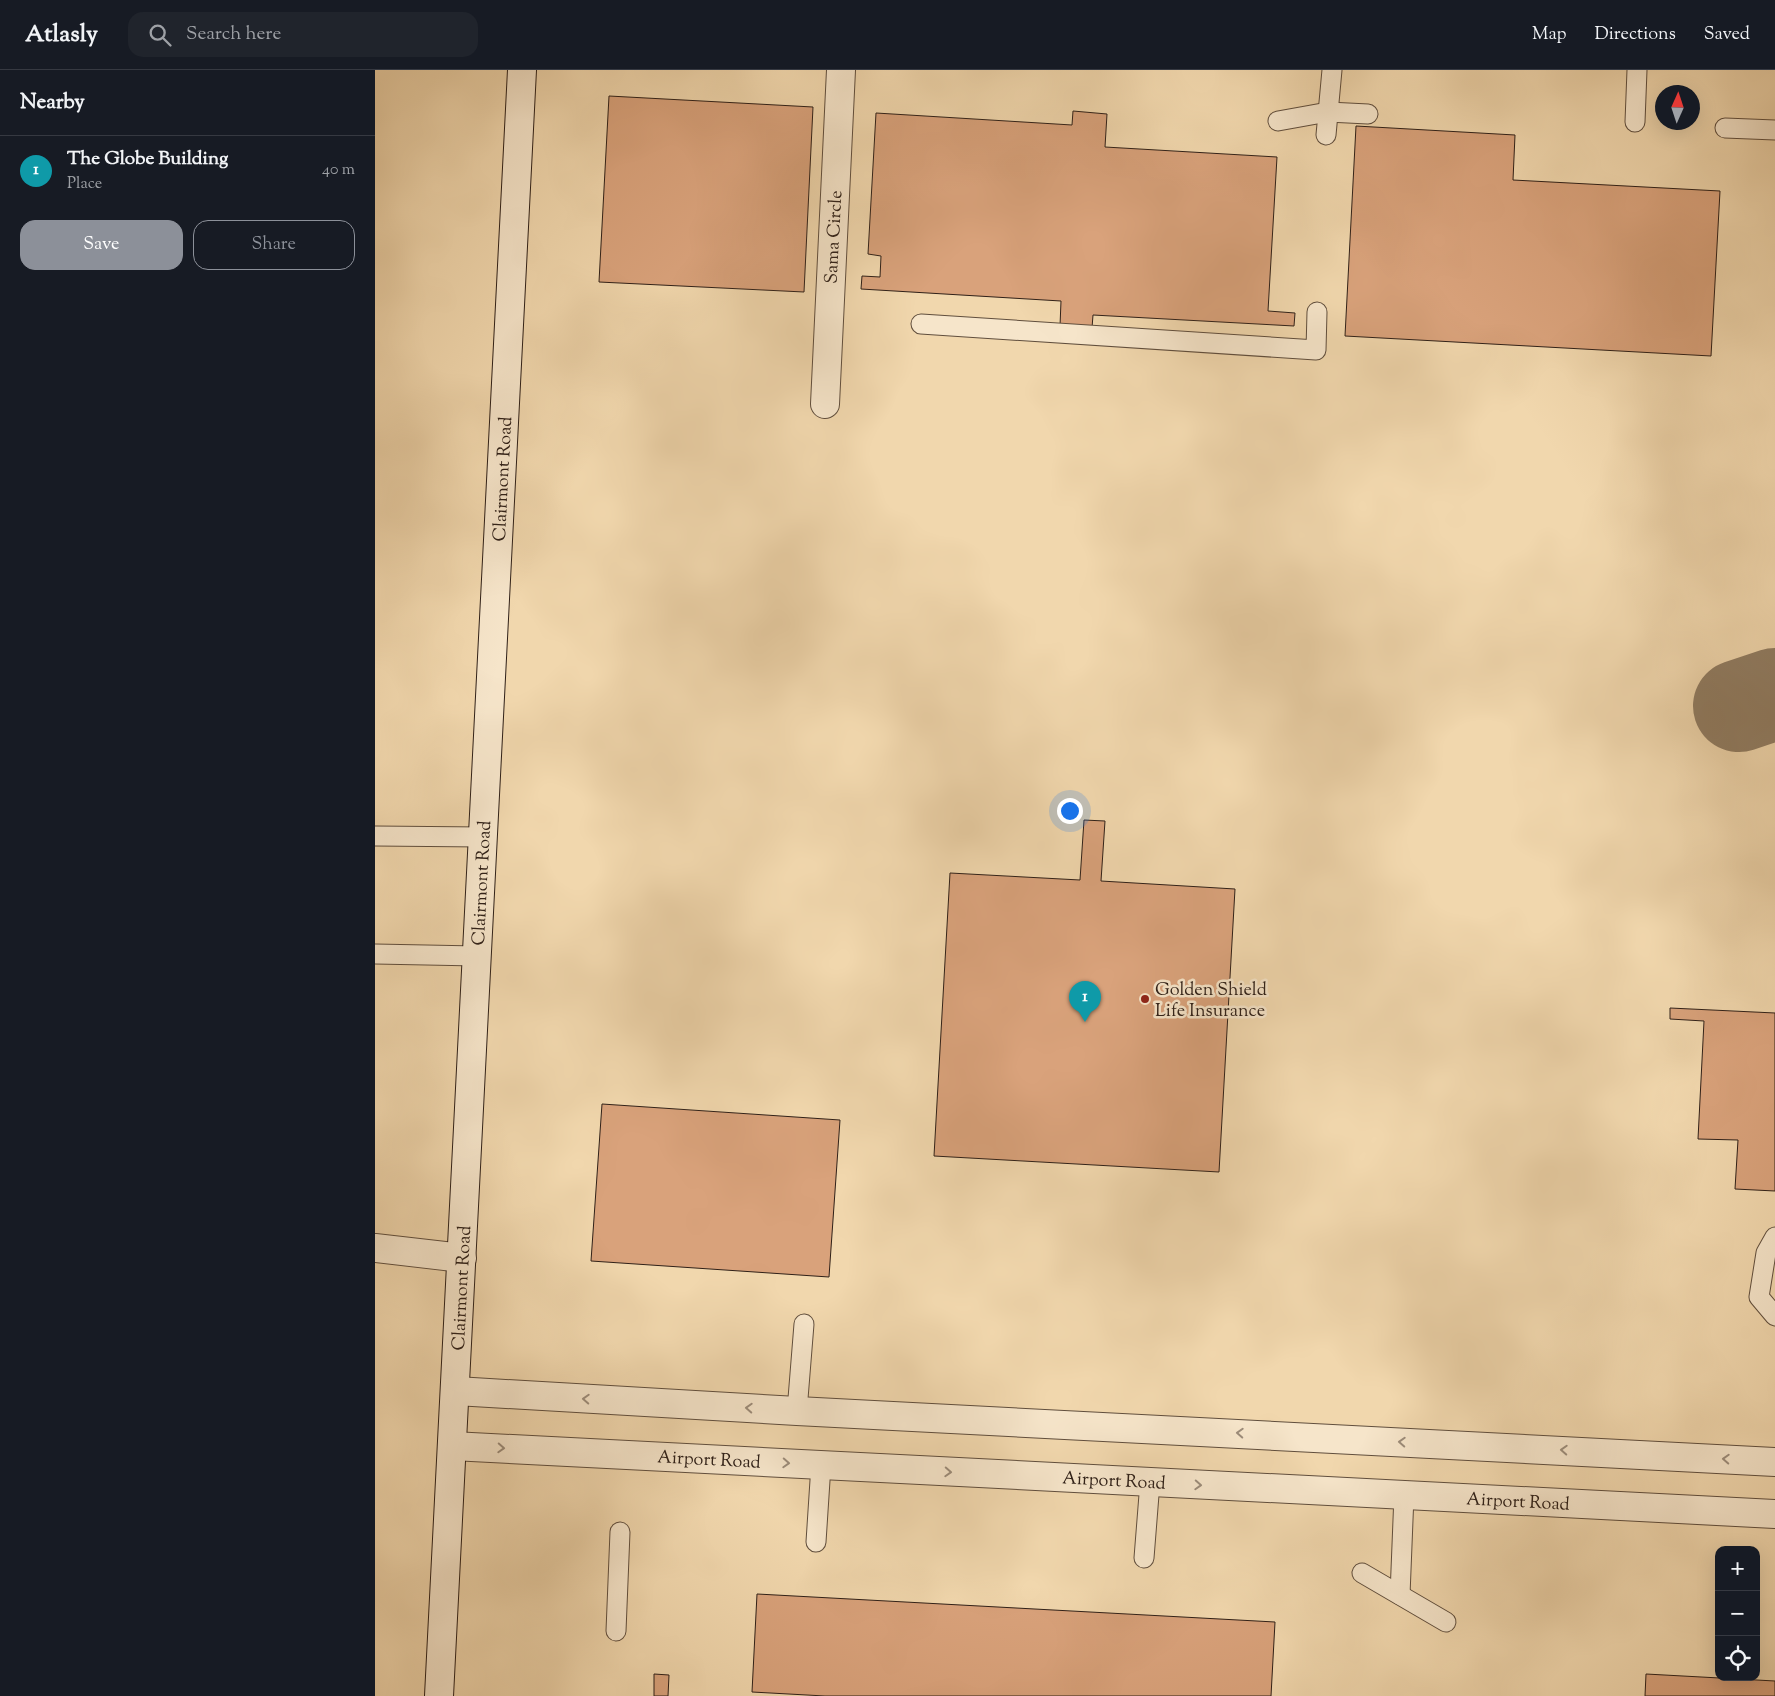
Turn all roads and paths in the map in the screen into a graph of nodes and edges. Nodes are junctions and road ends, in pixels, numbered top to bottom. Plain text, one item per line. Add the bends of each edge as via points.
1 (522, 70) edge
2 (841, 70) edge
3 (1331, 70) edge
4 (1637, 70) edge
5 (1328, 112) junction
6 (1368, 114) dead end
7 (1278, 120) dead end
8 (1635, 122) dead end
9 (1725, 128) dead end
10 (1775, 130) edge
11 (1326, 135) dead end
12 (1317, 312) dead end
13 (921, 324) dead end
14 (825, 404) dead end
15 (375, 836) edge
16 (483, 837) junction
17 (375, 954) edge
18 (477, 956) junction
19 (1775, 1237) edge
20 (375, 1248) edge
21 (462, 1258) junction
22 (1775, 1316) edge
23 (804, 1324) dead end
24 (456, 1391) junction
25 (797, 1411) junction
26 (453, 1446) junction
27 (1775, 1462) edge
28 (821, 1465) junction
29 (1150, 1482) junction
30 (1403, 1496) junction
31 (1775, 1514) edge
32 (620, 1532) dead end
33 (816, 1542) dead end
34 (1144, 1558) dead end
35 (1362, 1573) dead end
36 (1400, 1595) junction
37 (1445, 1622) dead end
38 (616, 1631) dead end
39 (439, 1696) edge

1 - 16 street, Clairmont Road
2 - 14 street, Sama Circle
3 - 5 lane
4 - 8 lane
5 - 6 lane
5 - 7 lane
5 - 11 lane
9 - 10 lane
12 - 13 lane via 1316,350
15 - 16 lane
16 - 18 street, Clairmont Road
17 - 18 lane
18 - 21 street, Clairmont Road
19 - 22 lane via 1766,1253 1759,1297
20 - 21 street
21 - 24 street, Clairmont Road
23 - 25 lane
25 -> 24 street
24 - 26 street, Clairmont Road
27 -> 25 street
26 -> 28 street, Airport Road
26 - 39 street, Clairmont Road
28 -> 29 street, Airport Road
28 - 33 lane
29 -> 30 street, Airport Road
29 - 34 lane
30 - 31 street, Airport Road
30 - 36 lane
32 - 38 lane
35 - 36 lane
36 - 37 lane

